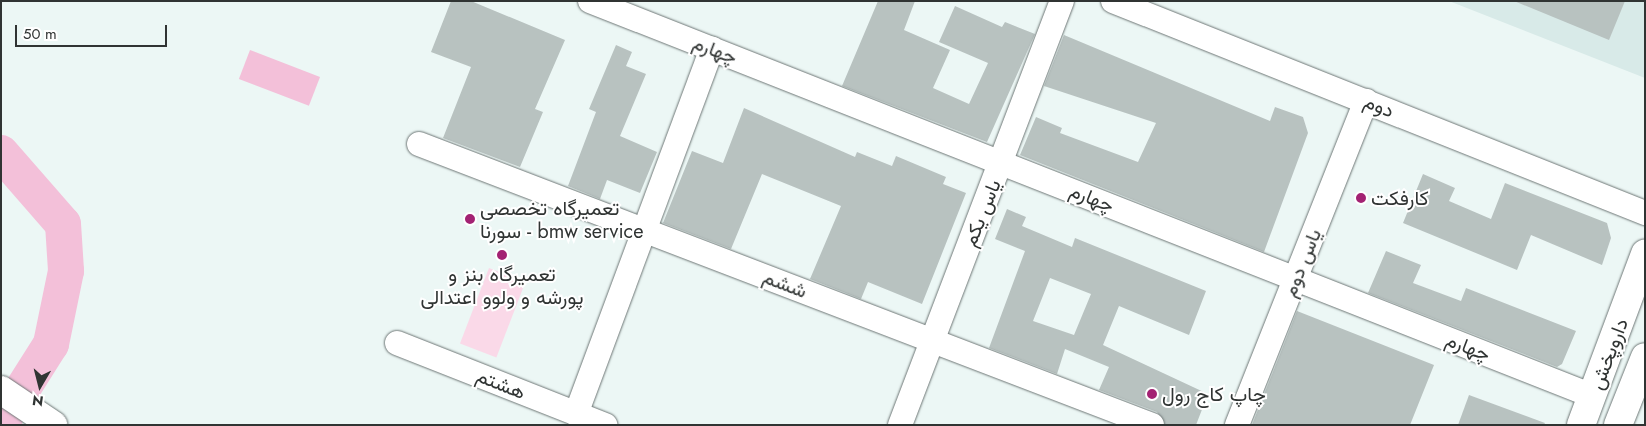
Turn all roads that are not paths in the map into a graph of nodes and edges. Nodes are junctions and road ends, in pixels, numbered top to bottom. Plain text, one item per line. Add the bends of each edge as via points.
1 (590, 1) edge
2 (1062, 1) edge
3 (1113, 1) edge
4 (712, 49) junction
5 (1366, 101) junction
6 (418, 144) dead end
7 (1002, 163) junction
8 (1645, 213) edge
9 (644, 230) junction
10 (1645, 254) edge
11 (1295, 278) junction
12 (1639, 286) edge
13 (932, 340) junction
14 (397, 343) dead end
15 (1645, 357) edge
16 (1, 390) edge
17 (1593, 396) junction
18 (576, 414) junction
19 (53, 425) edge
20 (605, 425) edge
21 (900, 425) edge
22 (1152, 425) edge
23 (1238, 425) edge
24 (1581, 425) edge
25 (1618, 425) edge

1 - 4 street, چهارم
2 - 7 street, یاس یکم
3 - 5 street, دوم
4 - 7 street, چهارم
4 - 9 street
5 - 8 street, دوم
5 - 11 street, یاس دوم
6 - 9 street, ششم
7 - 11 street, چهارم
7 - 13 street, یاس یکم
9 - 13 street, ششم
9 - 18 street
10 - 12 main road, داروپخش
11 - 17 street, چهارم
11 - 23 street, یاس دوم
12 - 17 main road, داروپخش
13 - 21 street, یاس یکم
13 - 22 street, ششم
14 - 18 street, هشتم
15 - 25 main road, داروپخش
16 - 19 main road
17 - 24 main road, داروپخش
18 - 20 street, هشتم

